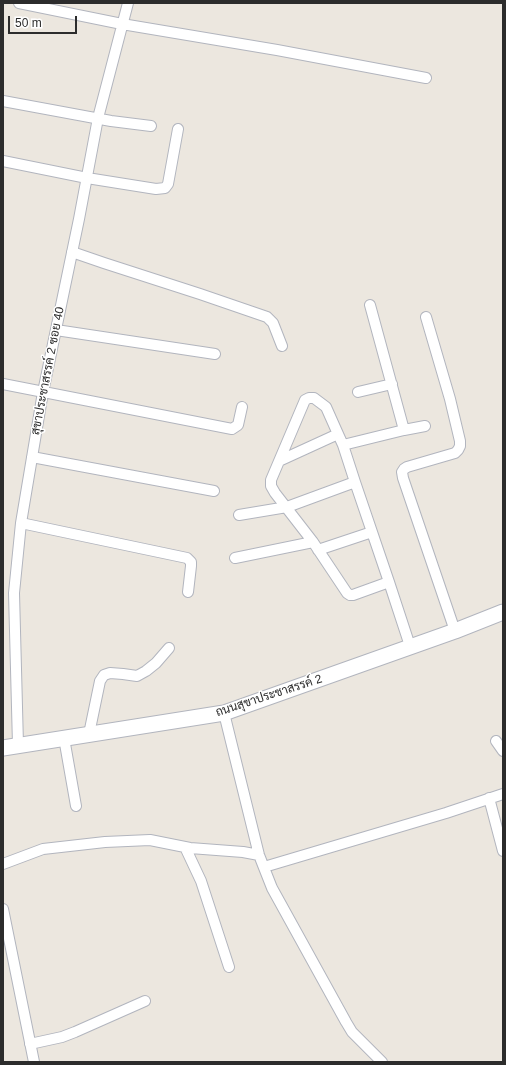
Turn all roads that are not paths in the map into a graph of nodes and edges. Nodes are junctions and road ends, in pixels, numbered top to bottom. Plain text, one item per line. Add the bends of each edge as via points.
1 (19, 3) edge
2 (128, 3) edge
3 (122, 24) junction
4 (426, 78) dead end
5 (3, 101) edge
6 (98, 118) junction
7 (151, 126) dead end
8 (178, 129) dead end
9 (3, 161) edge
10 (87, 178) junction
11 (72, 252) junction
12 (370, 305) dead end
13 (426, 317) dead end
14 (56, 330) junction
15 (282, 346) dead end
16 (215, 354) dead end
17 (3, 384) edge
18 (392, 384) junction
19 (43, 392) junction
20 (358, 392) dead end
21 (242, 407) dead end
22 (425, 426) dead end
23 (404, 430) junction
24 (338, 434) junction
25 (343, 445) junction
26 (32, 457) junction
27 (279, 461) junction
28 (355, 482) junction
29 (214, 491) dead end
30 (287, 507) junction
31 (239, 514) dead end
32 (21, 523) junction
33 (372, 532) junction
34 (316, 546) junction
35 (235, 558) dead end
36 (389, 582) junction
37 (188, 592) dead end
38 (503, 612) edge
39 (455, 631) junction
40 (410, 646) junction
41 (169, 648) dead end
42 (224, 713) junction
43 (89, 734) junction
44 (64, 738) junction
45 (496, 741) dead end
46 (18, 745) junction
47 (3, 748) edge
48 (503, 751) edge
49 (503, 794) edge
50 (489, 798) junction
51 (76, 806) dead end
52 (186, 847) junction
53 (503, 851) edge
54 (259, 855) junction
55 (3, 864) edge
56 (264, 867) junction
57 (3, 909) edge
58 (229, 967) dead end
59 (145, 1000) dead end
60 (30, 1044) junction
61 (34, 1062) edge
62 (382, 1062) edge

1 - 3 street
2 - 3 street, สุขาประชาสรรค์ 2 ซอย 40
3 - 4 street
3 - 6 street, สุขาประชาสรรค์ 2 ซอย 40
5 - 6 street
6 - 7 street
6 - 10 street, สุขาประชาสรรค์ 2 ซอย 40
8 - 10 street via 168,184 165,188 156,189
9 - 10 street
10 - 11 street, สุขาประชาสรรค์ 2 ซอย 40
11 - 14 street, สุขาประชาสรรค์ 2 ซอย 40
11 - 15 street via 267,317
12 - 18 street
13 - 39 street via 450,399 460,446 454,453 407,467 402,472
14 - 16 street
14 - 19 street, สุขาประชาสรรค์ 2 ซอย 40
17 - 19 street
18 - 20 street
18 - 23 street
19 - 21 street via 232,429 238,425
19 - 26 street, สุขาประชาสรรค์ 2 ซอย 40
22 - 23 street
23 - 25 street
24 - 25 street
24 - 27 street
24 - 27 street via 326,407 314,398 309,398 305,400
25 - 28 street
26 - 29 street
26 - 32 street, สุขาประชาสรรค์ 2 ซอย 40
27 - 30 street via 271,486
28 - 30 street
28 - 33 street
30 - 31 street
30 - 34 street
32 - 37 street via 187,558 191,562
32 - 46 street, สุขาประชาสรรค์ 2 ซอย 40 via 14,593
33 - 34 street
33 - 36 street
34 - 35 street
34 - 36 street via 350,595
36 - 40 street
38 - 39 street, ถนนสุขาประชาสรรค์ 2
39 - 40 street, ถนนสุขาประชาสรรค์ 2
40 - 42 street, ถนนสุขาประชาสรรค์ 2
41 - 43 street via 156,663 138,676 104,675 100,681
42 - 43 street, ถนนสุขาประชาสรรค์ 2
42 - 54 street
43 - 44 street, ถนนสุขาประชาสรรค์ 2
44 - 46 street, ถนนสุขาประชาสรรค์ 2
44 - 51 street
45 - 48 street
46 - 47 street, ถนนสุขาประชาสรรค์ 2
49 - 50 street
50 - 53 street
50 - 56 street
52 - 54 street
52 - 55 street via 150,840 105,842 43,849
52 - 58 street via 202,881
54 - 56 street
56 - 62 street via 272,888 352,1032
57 - 60 street
59 - 60 street via 62,1037
60 - 61 street

